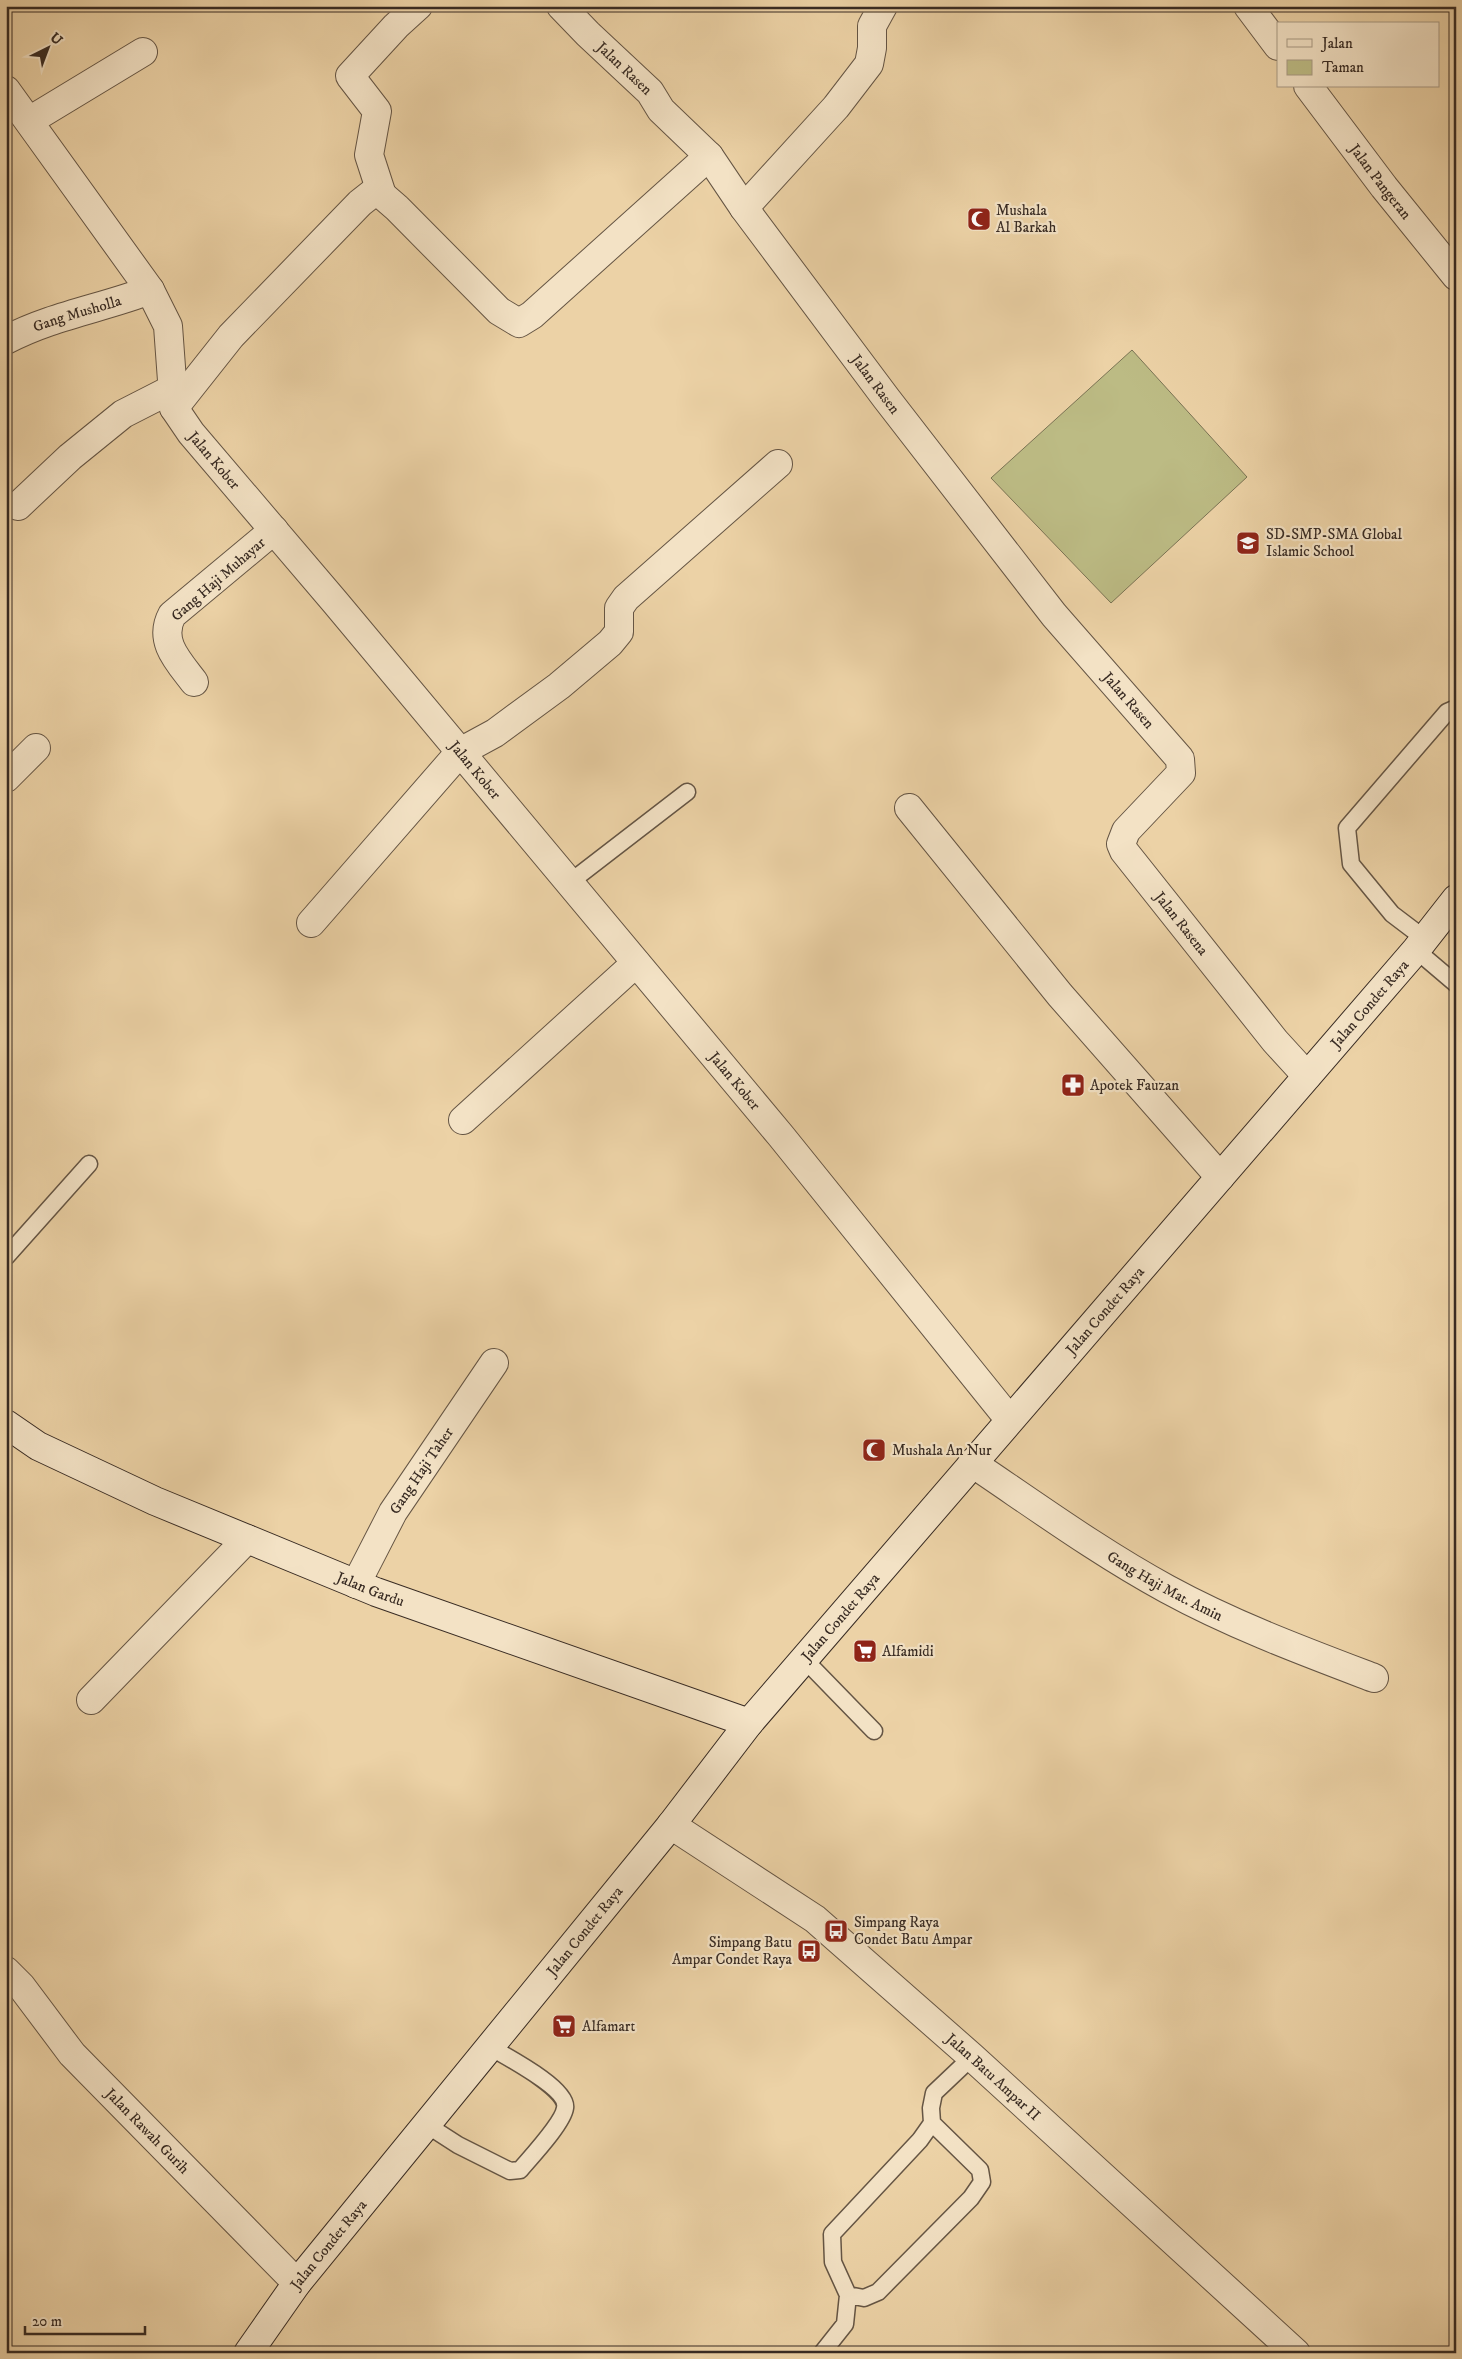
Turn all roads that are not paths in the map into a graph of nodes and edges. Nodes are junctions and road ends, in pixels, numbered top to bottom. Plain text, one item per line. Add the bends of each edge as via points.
1 (418, 6) edge
2 (561, 6) edge
3 (883, 6) edge
4 (1248, 6) edge
5 (1277, 45) edge
6 (142, 52) dead end
7 (1310, 88) edge
8 (6, 90) edge
9 (29, 121) junction
10 (709, 156) junction
11 (382, 195) junction
12 (744, 208) junction
13 (1456, 276) edge
14 (150, 290) junction
15 (6, 340) edge
16 (173, 398) junction
17 (778, 464) dead end
18 (18, 506) dead end
19 (274, 530) junction
20 (194, 682) dead end
21 (1456, 708) edge
22 (36, 748) dead end
23 (460, 752) junction
24 (1182, 769) joint
25 (6, 778) edge
26 (687, 792) dead end
27 (909, 808) dead end
28 (569, 883) junction
29 (1452, 912) edge
30 (311, 923) dead end
31 (1421, 945) junction
32 (636, 963) junction
33 (1456, 984) edge
34 (1307, 1076) junction
35 (463, 1120) dead end
36 (89, 1164) dead end
37 (1220, 1178) junction
38 (6, 1257) edge
39 (494, 1363) dead end
40 (1010, 1419) junction
41 (6, 1424) edge
42 (972, 1463) junction
43 (247, 1539) junction
44 (356, 1584) junction
45 (803, 1658) junction
46 (1374, 1678) dead end
47 (91, 1700) dead end
48 (749, 1723) junction
49 (874, 1730) dead end
50 (672, 1825) junction
51 (6, 1971) edge
52 (490, 2047) junction
53 (972, 2057) junction
54 (932, 2123) junction
55 (427, 2125) junction
56 (298, 2283) junction
57 (848, 2295) junction
58 (256, 2349) edge
59 (822, 2353) edge
60 (1296, 2353) edge

1 - 11 street via 350,76 377,111 369,155
2 - 10 street, Jalan Rasen via 650,92 661,110
3 - 12 street via 872,26 869,64 836,107
4 - 5 street
6 - 9 street
7 - 13 street, Jalan Pangeran
8 - 9 street, Jalan Kober
9 - 14 street, Jalan Kober
10 - 11 street via 532,315 519,323 499,311
10 - 12 street, Jalan Rasen
11 - 16 street via 374,192 360,203 272,291
12 - 24 street, Jalan Rasen via 1054,615 1180,759
14 - 15 street, Gang Musholla
14 - 16 street, Jalan Kober via 168,326
16 - 18 street via 123,414 70,457
16 - 19 street, Jalan Kober via 191,434
17 - 23 street via 626,598 619,608 619,632 610,643 552,692 495,733
19 - 20 street, Gang Haji Muhayar via 172,615 167,625 167,639 175,657
19 - 23 street, Jalan Kober
21 - 31 lane via 1447,712 1347,828 1351,864
22 - 25 street
23 - 28 street, Jalan Kober
23 - 30 street
24 - 34 street, Jalan Rasena via 1126,830 1121,844 1275,1041
26 - 28 lane
27 - 37 street via 1060,995
28 - 32 street, Jalan Kober
29 - 31 street, Jalan Condet Raya
31 - 33 lane
31 - 34 street, Jalan Condet Raya
32 - 35 street
32 - 40 street, Jalan Kober
34 - 37 street, Jalan Condet Raya
36 - 38 lane
37 - 40 street, Jalan Condet Raya
39 - 44 street, Gang Haji Taher via 393,1512
40 - 42 street, Jalan Condet Raya
41 - 43 street, Jalan Gardu via 38,1446 155,1501
42 - 45 street, Jalan Condet Raya
42 - 46 street, Gang Haji Mat. Amin via 1100,1549 1167,1589 1243,1628
43 - 44 street, Jalan Gardu
43 - 47 street
44 - 48 street, Jalan Gardu
45 - 48 street, Jalan Condet Raya
45 - 49 lane
48 - 50 street, Jalan Condet Raya
50 - 52 street, Jalan Condet Raya
50 - 53 street, Jalan Batu Ampar II via 815,1919
51 - 56 street, Jalan Rawah Gurih via 72,2054
52 - 55 street, Jalan Condet Raya
52 - 55 lane via 529,2071 564,2099 566,2108 552,2132 516,2172 458,2145
53 - 54 lane via 934,2094
53 - 60 street, Jalan Batu Ampar II
54 - 57 lane via 832,2234 833,2262
54 - 57 lane via 980,2170 982,2182 971,2198 878,2292 864,2298
55 - 56 street, Jalan Condet Raya
56 - 58 street, Jalan Condet Raya
57 - 59 lane via 845,2324

